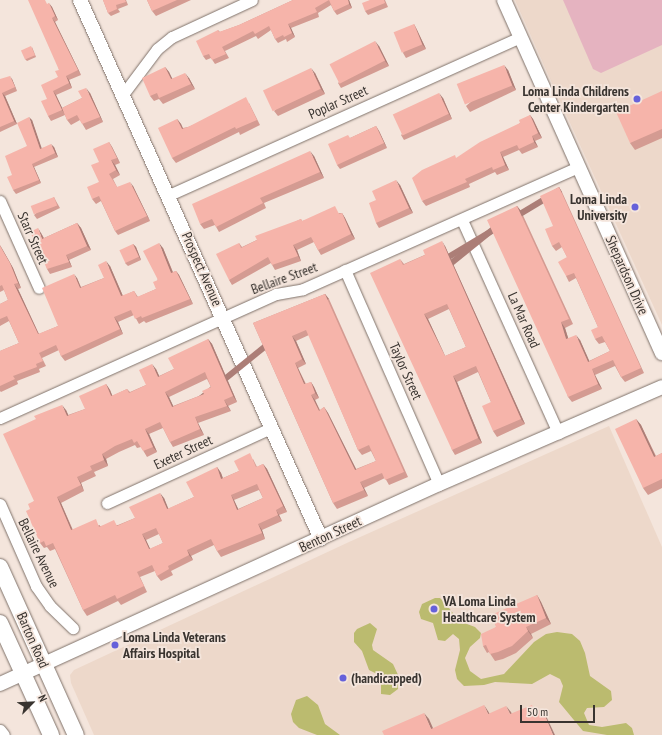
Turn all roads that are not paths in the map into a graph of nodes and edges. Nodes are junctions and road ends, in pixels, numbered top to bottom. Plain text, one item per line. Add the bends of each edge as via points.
1 (80, 0) edge
2 (252, 0) edge
3 (504, 0) edge
4 (519, 38) junction
5 (124, 93) junction
6 (578, 166) junction
7 (169, 195) junction
8 (0, 201) edge
9 (462, 220) junction
10 (345, 270) junction
11 (39, 288) dead end
12 (224, 318) junction
13 (662, 353) edge
14 (662, 387) edge
15 (0, 418) edge
16 (271, 428) junction
17 (558, 433) junction
18 (439, 484) junction
19 (107, 503) dead end
20 (0, 504) edge
21 (321, 539) junction
22 (0, 566) edge
23 (0, 623) edge
24 (73, 628) dead end
25 (45, 664) junction
26 (23, 674) junction
27 (0, 684) edge
28 (0, 730) edge
29 (4, 735) edge
30 (50, 735) edge
31 (76, 735) edge

1 - 5 street, Prospect Avenue
2 - 5 street via 172,37 157,50
3 - 4 street, Shepardson Drive
4 - 6 street, Shepardson Drive
4 - 7 street, Poplar Street
5 - 7 street, Prospect Avenue
6 - 9 street, Bellaire Street
6 - 13 street, Shepardson Drive
7 - 12 street, Prospect Avenue
8 - 11 street, Starr Street
9 - 10 street, Bellaire Street
9 - 17 street, La Mar Road
10 - 12 street, Bellaire Street via 303,289 276,294
10 - 18 street, Taylor Street
12 - 15 street, Bellaire Street
12 - 16 street, Prospect Avenue
14 - 17 street, Benton Street
16 - 19 street, Exeter Street
16 - 21 street, Prospect Avenue
17 - 18 street, Benton Street
18 - 21 street, Benton Street
20 - 24 street, Bellaire Avenue via 36,586 50,606
21 - 25 street, Benton Street
22 - 25 main road, Barton Road
23 - 26 main road, Barton Road
25 - 26 street, Benton Street
25 - 31 main road, Barton Road
26 - 27 street, Benton Street
26 - 30 main road, Barton Road
28 - 29 street

